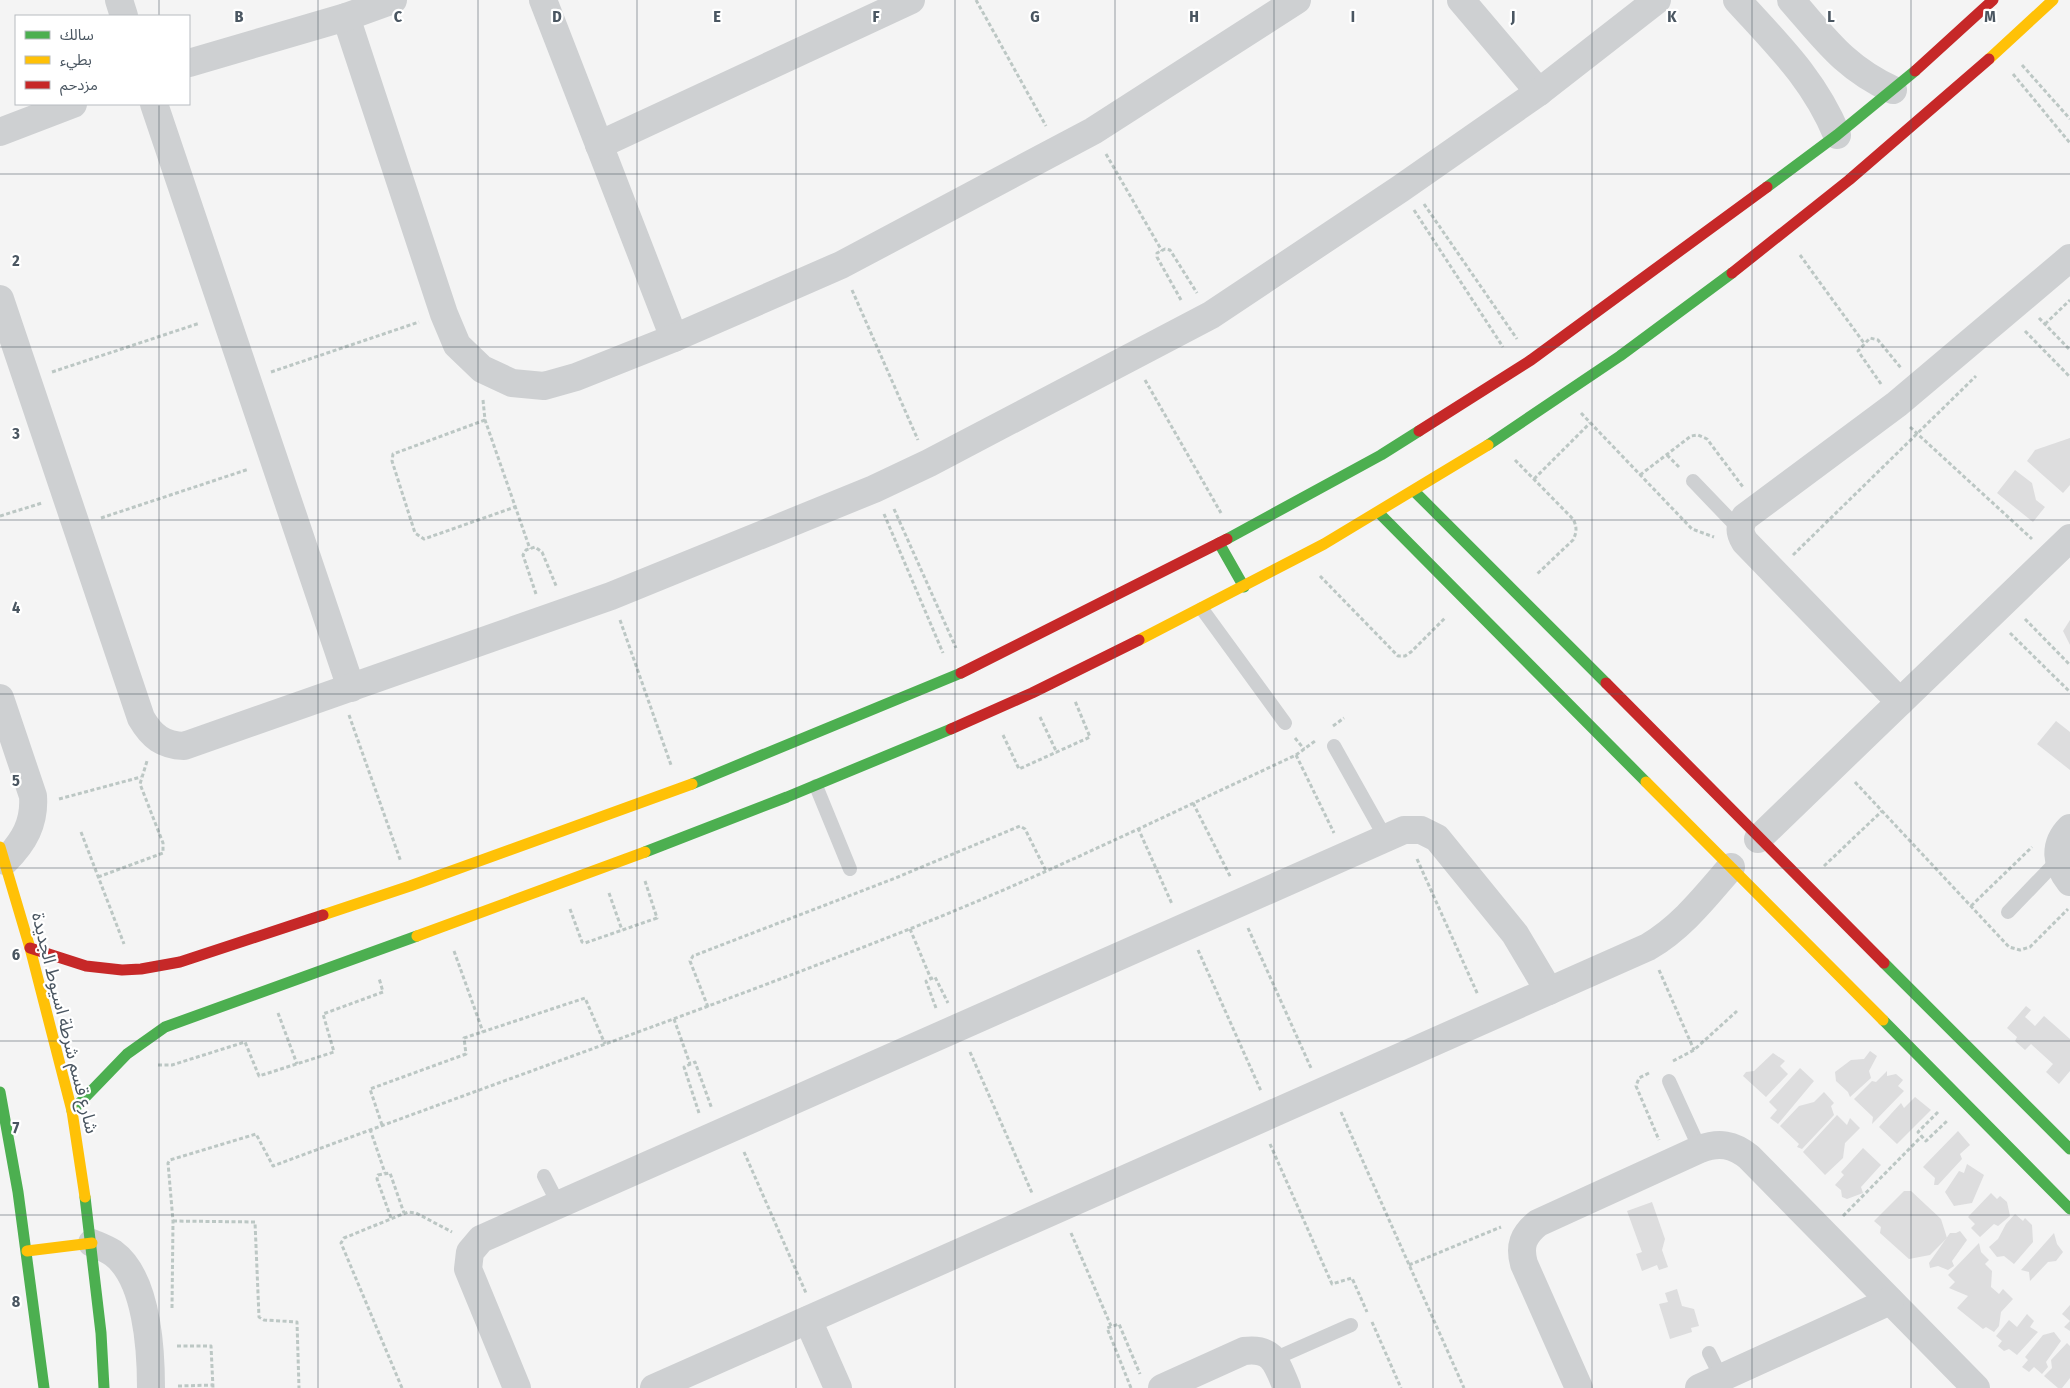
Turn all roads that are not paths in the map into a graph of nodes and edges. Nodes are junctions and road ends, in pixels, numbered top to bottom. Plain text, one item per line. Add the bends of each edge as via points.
1 (119, 0) edge
2 (393, 0) edge
3 (543, 0) edge
4 (911, 0) edge
5 (1297, 0) edge
6 (1461, 0) edge
7 (1657, 0) edge
8 (1737, 0) edge
9 (1791, 0) edge
10 (1993, 0) edge
11 (2053, 0) edge
12 (124, 15) edge
13 (346, 17) junction
14 (190, 64) edge
15 (1893, 90) junction
16 (1539, 92) junction
17 (70, 105) edge
18 (154, 105) edge
19 (0, 132) edge
20 (1838, 135) junction
21 (599, 145) junction
22 (2070, 258) edge
23 (0, 299) edge
24 (674, 338) junction
25 (1693, 481) dead end
26 (1414, 491) junction
27 (1379, 513) junction
28 (1741, 533) junction
29 (1219, 543) junction
30 (2061, 547) edge
31 (1244, 587) junction
32 (1202, 609) junction
33 (346, 690) junction
34 (0, 698) edge
35 (1900, 702) junction
36 (1285, 723) dead end
37 (1334, 746) dead end
38 (816, 786) junction
39 (1394, 834) junction
40 (1758, 839) junction
41 (2065, 851) edge
42 (2, 854) edge
43 (1731, 867) junction
44 (850, 869) dead end
45 (2008, 912) dead end
46 (30, 948) junction
47 (1549, 991) junction
48 (1669, 1081) dead end
49 (0, 1092) edge
50 (72, 1111) junction
51 (1700, 1149) junction
52 (2070, 1149) edge
53 (544, 1176) dead end
54 (559, 1205) junction
55 (2070, 1209) edge
56 (92, 1243) junction
57 (27, 1251) junction
58 (1890, 1301) junction
59 (812, 1318) junction
60 (1351, 1325) dead end
61 (1709, 1353) dead end
62 (1274, 1359) junction
63 (1152, 1383) edge
64 (1716, 1385) edge
65 (151, 1387) edge
66 (44, 1388) edge
67 (104, 1388) edge
68 (516, 1388) edge
69 (654, 1388) edge
70 (838, 1388) edge
71 (1288, 1388) edge
72 (1579, 1388) edge
73 (1976, 1388) edge

1 - 12 street
2 - 13 street
3 - 21 street
4 - 21 street
5 - 24 street via 1059,151 841,265
6 - 16 street
7 - 16 street
8 - 20 street via 1812,86
9 - 15 street via 1844,60 1867,78
10 - 15 street
11 - 26 street via 1912,128 1784,233 1564,395
13 - 14 street
13 - 24 street via 457,345 482,369 512,383 544,386 576,377
15 - 20 street
16 - 33 street via 1405,186 1203,320 929,463 611,596
17 - 19 street
18 - 33 street via 274,461
20 - 29 street via 1531,360 1381,455
21 - 24 street
22 - 28 street via 1901,400 1745,517
23 - 33 street via 148,731 171,746 184,746
25 - 28 lane
26 - 27 street
26 - 40 street
27 - 31 street
27 - 43 street
28 - 35 street via 1775,573
29 - 31 street
29 - 46 street via 966,671 680,789 410,886 180,962 134,970 70,964
30 - 35 street
31 - 32 street
32 - 36 lane
32 - 38 street via 992,712
34 - 42 street via 34,796 30,827 20,846
35 - 40 street
37 - 39 lane
38 - 44 lane
38 - 50 street via 166,1027 133,1047
39 - 47 street via 1421,830 1437,838 1515,934
39 - 54 street
40 - 52 street via 1890,975
41 - 45 lane
42 - 46 street, شارع قسم شرطة اسيوط الجديدة
43 - 47 street via 1674,930 1648,947
43 - 55 street via 1868,999
46 - 50 street, شارع قسم شرطة اسيوط الجديدة
47 - 59 street
48 - 51 lane
49 - 57 street
50 - 56 street, شارع قسم شرطة اسيوط الجديدة
51 - 58 street via 1713,1145 1738,1149
51 - 72 street via 1538,1223 1522,1241 1524,1264
53 - 54 lane
54 - 68 street via 481,1239 470,1252 468,1269
56 - 57 street
56 - 65 street via 114,1253 130,1273 147,1322
56 - 67 street, شارع قسم شرطة اسيوط الجديدة
57 - 66 street
58 - 64 street
58 - 73 street
59 - 69 street
59 - 70 street
60 - 62 lane
61 - 64 lane
62 - 63 street via 1265,1352 1244,1351
62 - 71 street

